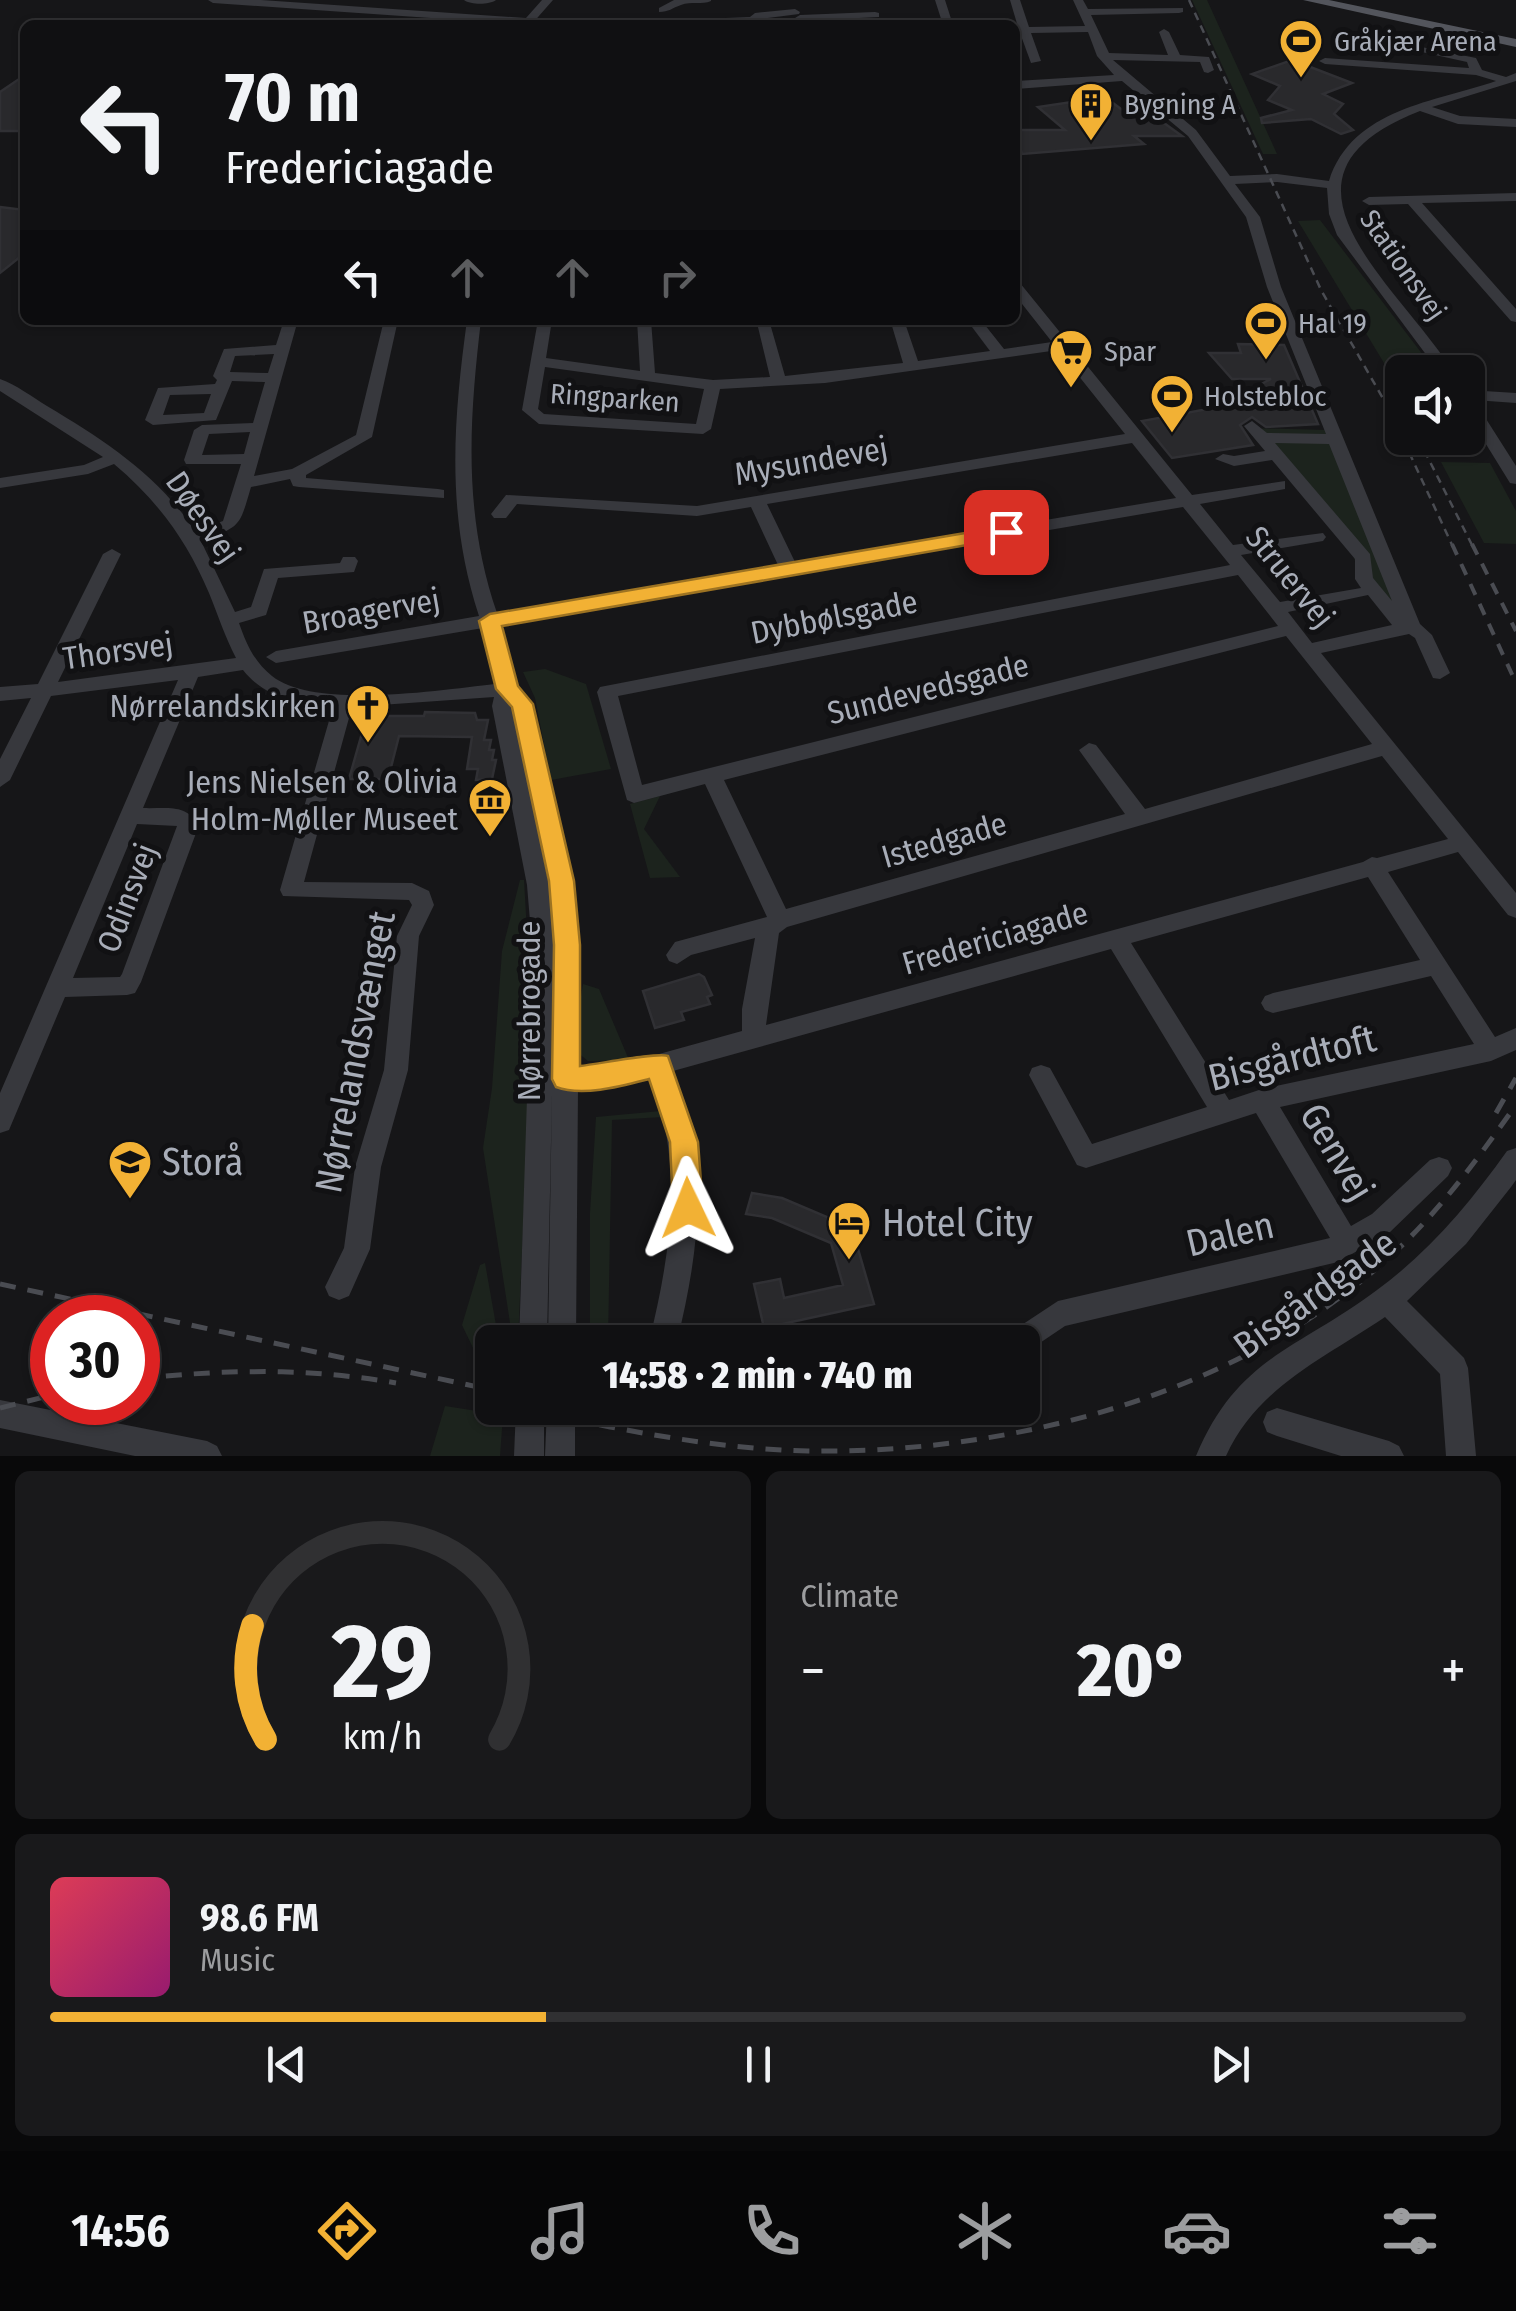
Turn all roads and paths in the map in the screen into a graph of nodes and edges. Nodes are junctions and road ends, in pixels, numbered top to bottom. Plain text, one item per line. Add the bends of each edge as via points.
1 (213, 0) edge
2 (469, 0) edge
3 (491, 0) edge
4 (548, 0) edge
5 (685, 0) edge
6 (1310, 0) edge
7 (253, 1) edge
8 (706, 1) edge
9 (786, 1) edge
10 (747, 2) edge
11 (1080, 6) edge
12 (1179, 10) dead end
13 (290, 11) dead end
14 (327, 14) dead end
15 (408, 14) junction
16 (875, 14) dead end
17 (670, 15) edge
18 (281, 20) edge
19 (321, 20) edge
20 (362, 20) edge
21 (387, 20) dead end
22 (404, 20) edge
23 (487, 20) edge
24 (529, 20) edge
25 (721, 20) edge
26 (755, 20) edge
27 (801, 20) edge
28 (1090, 29) junction
29 (1020, 30) edge
30 (1164, 32) dead end
31 (1371, 38) dead end
32 (1516, 40) edge
33 (1103, 56) junction
34 (1176, 58) junction
35 (1035, 61) dead end
36 (1208, 70) dead end
37 (1477, 72) junction
38 (1121, 78) junction
39 (1360, 79) dead end
40 (1512, 79) edge
41 (1020, 85) edge
42 (1419, 106) junction
43 (1516, 123) edge
44 (1227, 180) junction
45 (1332, 185) junction
46 (1516, 197) edge
47 (1369, 200) dead end
48 (1412, 200) junction
49 (1020, 292) edge
50 (1509, 300) edge
51 (1516, 318) edge
52 (290, 325) edge
53 (390, 325) edge
54 (473, 325) edge
55 (544, 325) edge
56 (644, 325) edge
57 (766, 325) edge
58 (978, 325) edge
59 (880, 326) dead end
60 (1062, 344) junction
61 (284, 350) junction
62 (1000, 354) junction
63 (1433, 355) edge
64 (539, 362) junction
65 (912, 367) junction
66 (648, 377) junction
67 (276, 378) junction
68 (779, 382) junction
69 (0, 384) edge
70 (222, 384) junction
71 (713, 385) junction
72 (1485, 396) edge
73 (1516, 398) edge
74 (206, 423) junction
75 (260, 427) junction
76 (1485, 430) edge
77 (1137, 438) junction
78 (1334, 439) junction
79 (1277, 454) junction
80 (115, 458) junction
81 (252, 459) junction
82 (1223, 459) dead end
83 (297, 472) junction
84 (1516, 479) edge
85 (0, 483) edge
86 (244, 483) junction
87 (1278, 485) dead end
88 (438, 494) dead end
89 (757, 500) junction
90 (1186, 500) junction
91 (500, 514) dead end
92 (1317, 537) dead end
93 (190, 539) junction
94 (1227, 552) junction
95 (112, 554) dead end
96 (349, 561) dead end
97 (1240, 569) junction
98 (790, 571) junction
99 (1360, 593) dead end
100 (1275, 609) junction
101 (229, 620) junction
102 (490, 621) junction
103 (1409, 628) junction
104 (1291, 629) junction
105 (1308, 650) junction
106 (276, 657) dead end
107 (244, 663) junction
108 (191, 671) junction
109 (1440, 674) dead end
110 (507, 689) junction
111 (46, 691) junction
112 (0, 694) edge
113 (345, 699) junction
114 (619, 741) joint
115 (1385, 748) junction
116 (1088, 750) dead end
117 (711, 775) junction
118 (0, 780) edge
119 (130, 816) junction
120 (1140, 818) junction
121 (1463, 843) junction
122 (1372, 865) junction
123 (1516, 910) edge
124 (774, 925) junction
125 (1116, 938) junction
126 (678, 955) dead end
127 (1434, 966) junction
128 (56, 988) junction
129 (1273, 1003) dead end
130 (1516, 1038) edge
131 (754, 1039) junction
132 (1491, 1050) junction
133 (658, 1064) junction
134 (1041, 1075) dead end
135 (554, 1080) junction
136 (1262, 1100) junction
137 (1223, 1112) junction
138 (0, 1122) edge
139 (1516, 1159) edge
140 (1438, 1168) dead end
141 (1347, 1243) junction
142 (339, 1287) dead end
143 (1387, 1300) junction
144 (534, 1325) edge
145 (561, 1325) edge
146 (667, 1325) edge
147 (1040, 1328) edge
148 (0, 1414) edge
149 (1277, 1422) dead end
150 (529, 1425) edge
151 (561, 1425) edge
152 (205, 1456) edge
153 (528, 1456) edge
154 (560, 1456) edge
155 (1212, 1456) edge
156 (1389, 1456) edge
157 (1462, 1456) edge

1 - 7 street
2 - 3 street
4 - 24 street
5 - 8 street
5 - 17 street
6 - 32 main road
7 - 15 street
9 - 10 street
9 - 27 street
11 - 12 street
11 - 28 street
13 - 18 street
14 - 19 street
15 - 22 street
15 - 23 street
16 - 27 street
17 - 25 street
20 - 21 street
26 - 27 street
28 - 29 street
28 - 33 street
29 - 35 street
30 - 34 street
31 - 37 street via 1472,60
33 - 34 street
33 - 38 street
34 - 36 street via 1205,59
37 - 39 street via 1318,60
37 - 40 street
38 - 41 street
38 - 44 street via 1192,133
40 - 42 street, Stationsvej
42 - 43 street via 1458,120
42 - 45 street, Stationsvej via 1386,119 1356,143
44 - 45 street
44 - 78 street via 1252,216
45 - 63 street, Stationsvej via 1344,235
46 - 48 street
47 - 48 street
48 - 50 street
49 - 60 street, Struervej
50 - 51 street
52 - 61 street
53 - 83 street via 364,437
54 - 102 street, Nørrebrogade via 462,425 463,492
55 - 64 street, Ringparken
56 - 66 street, Ringparken
57 - 68 street
58 - 62 street
59 - 65 street via 906,326
60 - 62 street, Ringparken
60 - 77 street, Struervej
61 - 67 street
61 - 70 street via 229,352
62 - 65 street, Ringparken
64 - 66 street, Ringparken
64 - 71 street, Ringparken via 530,410 547,421 703,429
65 - 68 street, Ringparken
66 - 71 street, Ringparken
67 - 70 street
67 - 75 street
68 - 71 street, Ringparken
69 - 80 street, Døesvej
70 - 74 street
70 - 74 street via 164,391 153,420
72 - 73 street
74 - 75 street
74 - 81 street via 192,460
75 - 81 street
76 - 84 street
77 - 89 street, Mysundevej
77 - 90 street, Struervej
78 - 79 street via 1258,432
78 - 103 street
79 - 82 street
79 - 103 street via 1364,558 1364,578
80 - 85 street via 88,469
80 - 93 street, Døesvej via 158,495
81 - 86 street
83 - 86 street
83 - 88 street via 298,482
86 - 93 street via 229,524
87 - 90 street, Broagervej
89 - 91 street, Mysundevej via 677,512 512,499
89 - 98 street
90 - 94 street, Struervej
90 - 98 street, Broagervej
92 - 94 street
93 - 101 street, Døesvej
94 - 97 street, Struervej
95 - 111 street
96 - 101 street, Døesvej via 348,568 270,572 259,611
97 - 100 street, Struervej
97 - 114 street, Dybbølsgade via 607,692
98 - 102 street, Broagervej
99 - 100 street
100 - 104 street, Struervej
101 - 107 street, Døesvej
102 - 106 street, Broagervej
102 - 110 street, Nørrebrogade
103 - 105 street
103 - 109 street via 1422,635
104 - 105 street, Struervej
104 - 117 street, Sundevedsgade
105 - 115 street, Struervej
107 - 108 street, Thorsvej
107 - 113 street via 290,694
108 - 111 street, Thorsvej
108 - 119 street, Odinsvej
110 - 113 street
110 - 135 street, Nørrebrogade via 502,706 538,884
111 - 112 street, Thorsvej
111 - 118 street
113 - 142 street, Nørrelandsvænget via 291,890 412,892 423,905 402,964 396,1070 368,1168 356,1249
114 - 117 street, Sundevedsgade via 634,794
115 - 120 street, Istedgade
115 - 121 street, Struervej
116 - 120 street
117 - 124 street
119 - 128 street, Odinsvej
119 - 128 street, Odinsvej via 182,817 188,825 133,974 127,986 113,989
120 - 124 street, Istedgade
121 - 122 street, Fredericiagade
121 - 123 street, Struervej
122 - 125 street, Fredericiagade
122 - 127 street
124 - 126 street, Istedgade via 683,948
124 - 131 street via 754,1009
125 - 131 street, Fredericiagade
125 - 137 street
127 - 129 street
127 - 132 street
128 - 138 street, Odinsvej
130 - 132 street, Bisgårdtoft
131 - 133 street, Fredericiagade
132 - 136 street, Bisgårdtoft
133 - 135 street, Fredericiagade
133 - 146 street via 684,1142 689,1186 687,1230
134 - 137 street, Bisgårdtoft via 1086,1157
135 - 144 street, Nørrebrogade
135 - 145 street, Nørrebrogade
136 - 137 street, Bisgårdtoft
136 - 141 street, Genvej
139 - 143 street, Bisgårdgade via 1458,1234
140 - 141 street, Dalen via 1380,1223
141 - 147 street, Dalen via 1329,1253 1058,1314
143 - 155 street, Bisgårdgade via 1252,1388 1222,1425
143 - 157 street via 1454,1368
148 - 152 street
149 - 156 street
150 - 153 street
151 - 154 street

